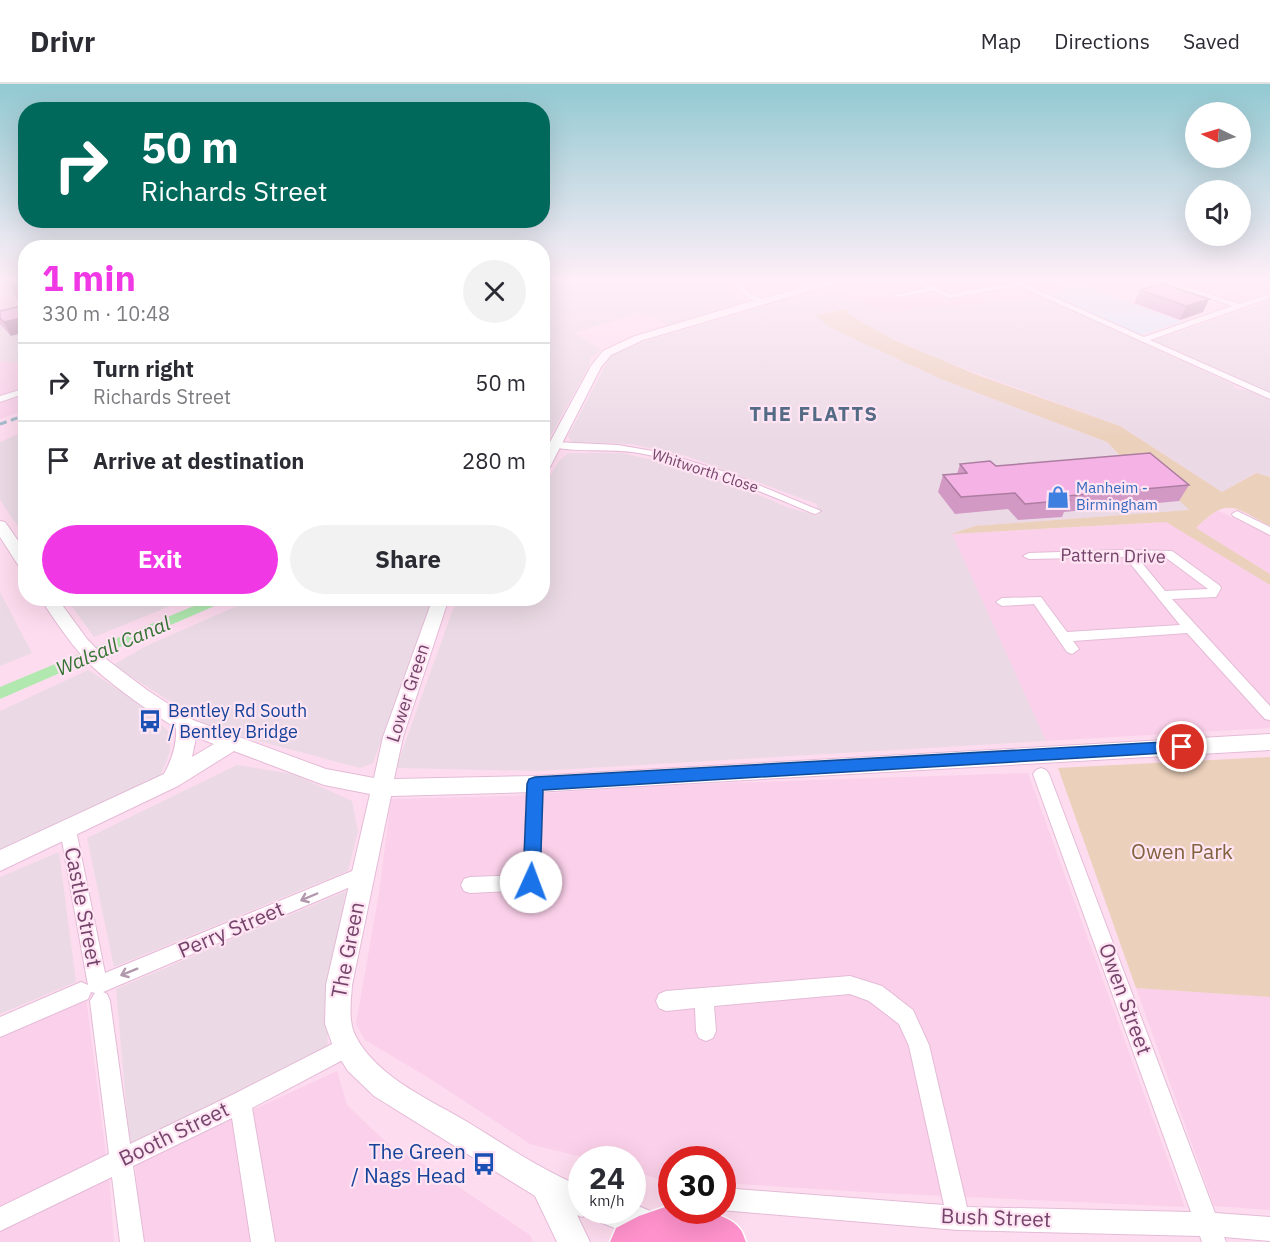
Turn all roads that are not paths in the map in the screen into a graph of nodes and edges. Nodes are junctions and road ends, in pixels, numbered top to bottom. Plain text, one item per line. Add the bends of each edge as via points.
1 (655, 333) edge
2 (1127, 333) edge
3 (1162, 333) edge
4 (1142, 340) junction
5 (18, 393) edge
6 (1270, 396) edge
7 (0, 399) edge
8 (555, 445) junction
9 (550, 454) edge
10 (816, 511) dead end
11 (1237, 514) dead end
12 (0, 525) edge
13 (1270, 532) edge
14 (18, 553) edge
15 (1127, 553) junction
16 (1029, 556) dead end
17 (1162, 595) junction
18 (1002, 602) dead end
19 (54, 606) edge
20 (438, 606) edge
21 (1190, 629) junction
22 (1063, 636) junction
23 (1072, 649) dead end
24 (1270, 716) edge
25 (186, 725) junction
26 (1270, 742) edge
27 (231, 743) junction
28 (1041, 774) dead end
29 (171, 780) junction
30 (535, 784) junction
31 (381, 788) junction
32 (68, 830) junction
33 (0, 861) edge
34 (363, 874) junction
35 (470, 885) dead end
36 (93, 993) junction
37 (704, 998) junction
38 (666, 1001) dead end
39 (0, 1026) edge
40 (706, 1031) dead end
41 (347, 1047) junction
42 (240, 1103) junction
43 (121, 1160) junction
44 (547, 1188) junction
45 (568, 1196) edge
46 (736, 1201) edge
47 (958, 1218) junction
48 (0, 1219) edge
49 (628, 1224) edge
50 (1270, 1229) edge
51 (1211, 1233) edge
52 (643, 1235) edge
53 (132, 1242) edge
54 (263, 1242) edge
55 (574, 1242) edge
56 (726, 1242) edge

1 - 8 street via 607,352
2 - 4 street
3 - 4 street
4 - 6 street
5 - 7 street
8 - 9 street
8 - 10 street, Whitworth Close via 618,448 666,457
11 - 13 street
12 - 14 street
15 - 16 street, Pattern Drive
15 - 17 street
15 - 17 street, Pattern Drive via 1176,557 1215,588 1212,594
17 - 21 street
18 - 22 street via 1037,600
19 - 25 street via 100,663
20 - 31 street, Lower Green via 397,726
21 - 22 street
21 - 24 street
22 - 23 street
25 - 27 street
25 - 29 street via 185,754
26 - 30 street
27 - 29 street
27 - 31 street via 324,777
28 - 51 street, Owen Street
29 - 32 street
30 - 31 street
30 - 35 street via 531,882
31 - 34 street, The Green
32 - 33 street
32 - 36 street, Castle Street
34 -> 36 street, Perry Street
34 - 41 street, The Green via 336,1012
36 - 39 street, Perry Street
36 - 43 street, Castle Street
37 - 38 street
37 - 40 street
37 - 47 street via 850,985 875,993 893,1005 906,1017 919,1045
41 - 42 street, Booth Street
41 - 44 street, The Green via 370,1073 399,1096
42 - 43 street, Booth Street
42 - 54 street
43 - 48 street, Booth Street
43 - 53 street, Castle Street
44 - 45 street, The Green
44 - 55 street
46 - 47 street, Bush Street
47 - 51 street, Bush Street
49 - 52 street
50 - 51 street, Bush Street
52 - 56 main road via 686,1226

